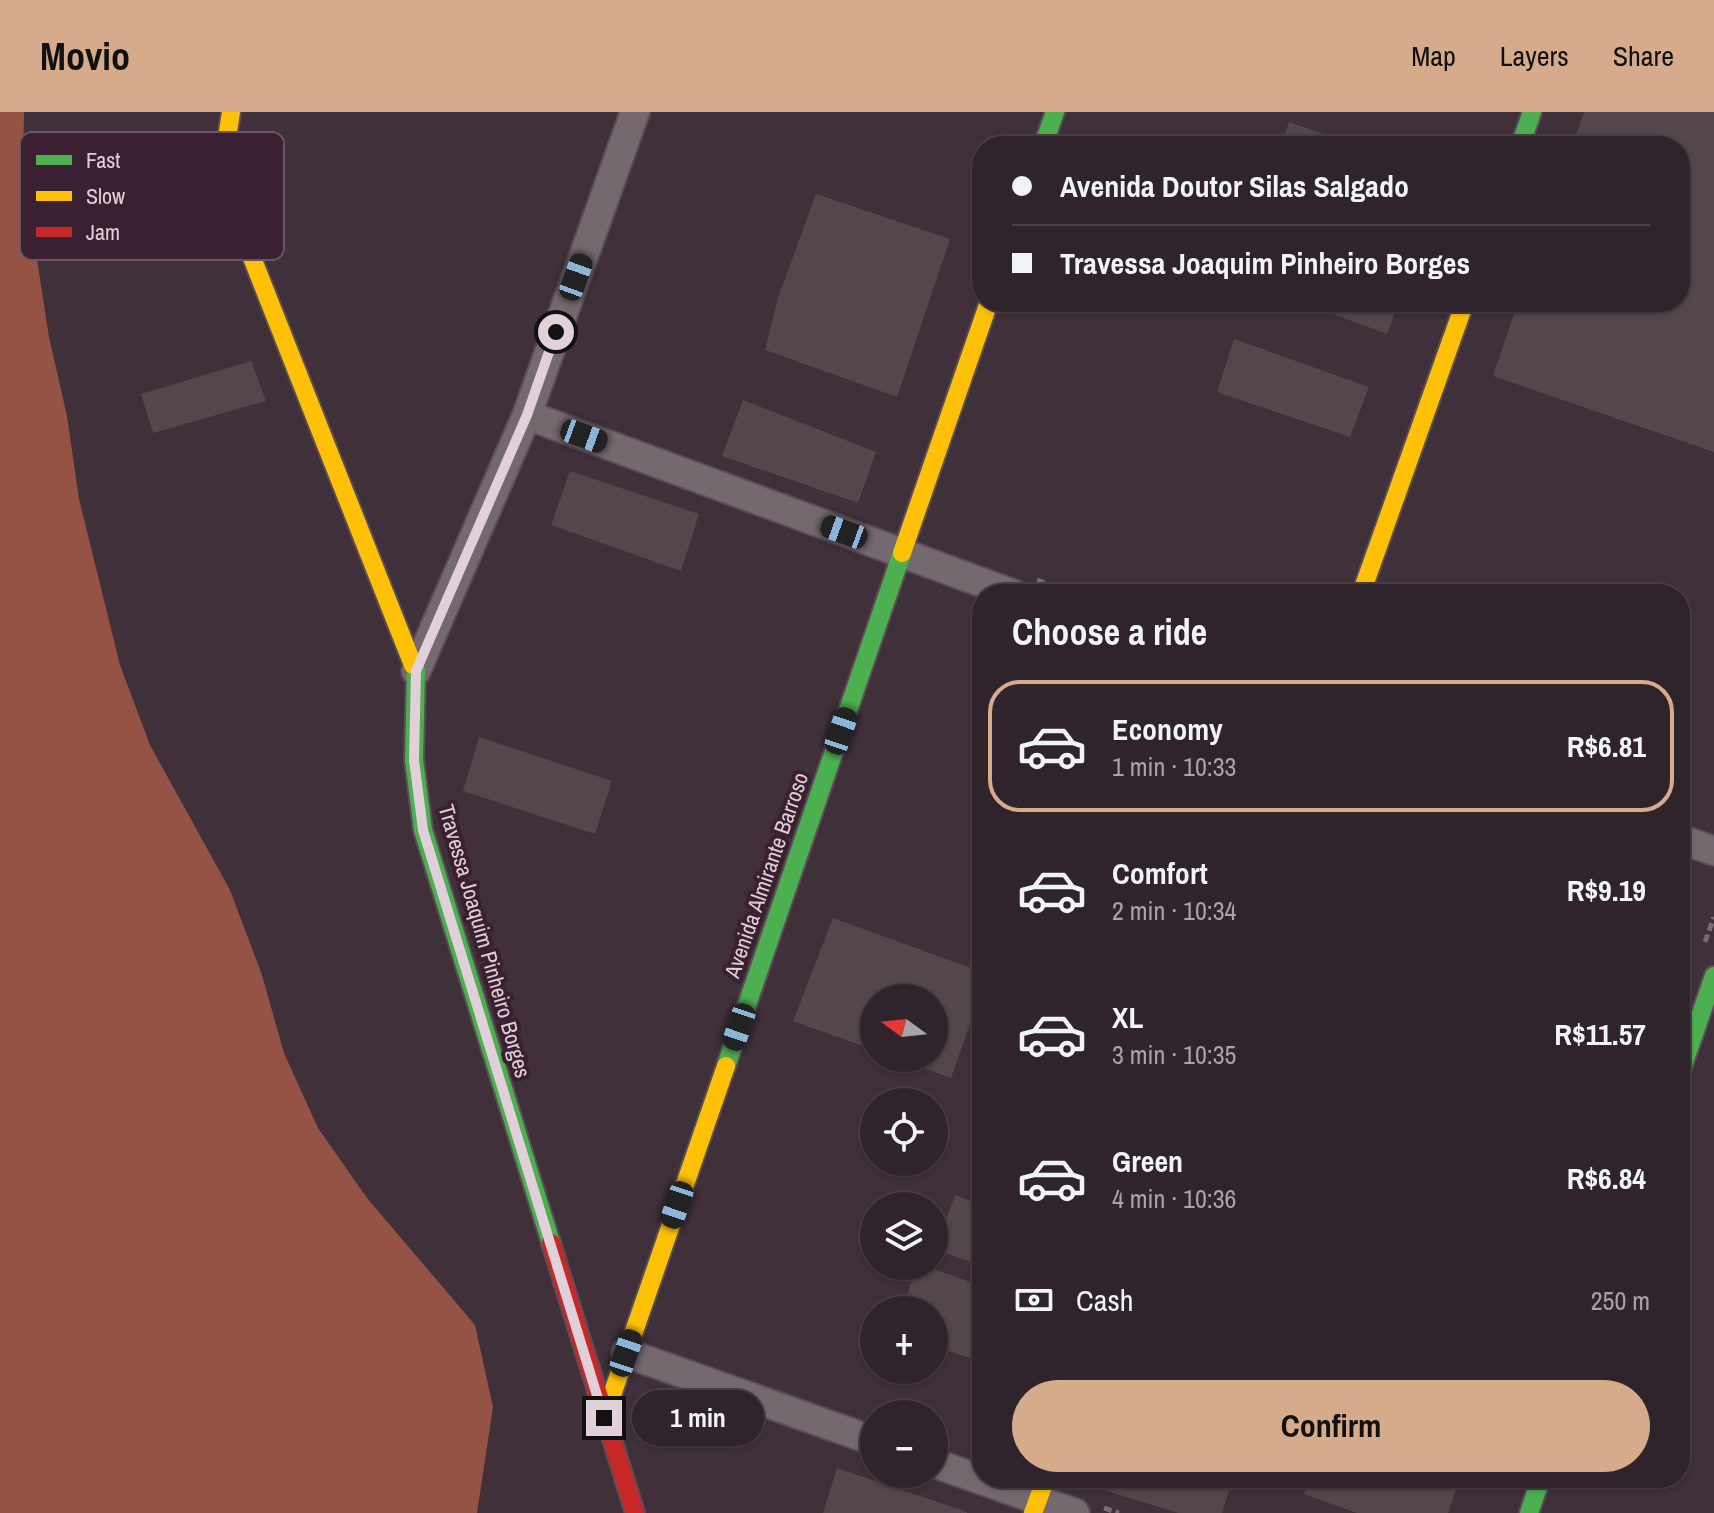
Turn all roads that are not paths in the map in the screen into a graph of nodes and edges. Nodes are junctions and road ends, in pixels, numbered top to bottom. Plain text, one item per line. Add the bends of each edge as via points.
1 (231, 112) edge
2 (635, 112) edge
3 (1055, 112) edge
4 (1532, 112) edge
5 (228, 132) edge
6 (1047, 136) edge
7 (1524, 136) edge
8 (253, 260) edge
9 (986, 312) edge
10 (1461, 312) edge
11 (527, 415) junction
12 (902, 553) junction
13 (986, 584) edge
14 (1365, 584) edge
15 (416, 671) junction
16 (1690, 843) edge
17 (1714, 851) edge
18 (1714, 976) edge
19 (1690, 1045) edge
20 (626, 1353) junction
21 (604, 1418) junction
22 (860, 1436) edge
23 (948, 1468) edge
24 (972, 1475) edge
25 (1011, 1488) edge
26 (1538, 1488) edge
27 (1039, 1497) edge
28 (635, 1513) edge
29 (1075, 1513) edge
30 (1529, 1513) edge

1 - 5 street, Travessa Joaquim Pinheiro Borges
2 - 11 street
3 - 6 street
4 - 7 street
8 - 15 street, Travessa Joaquim Pinheiro Borges
9 - 12 street, Avenida Almirante Barroso
10 - 14 street
11 - 12 street
11 - 15 street
12 - 13 street
12 - 20 street, Avenida Almirante Barroso
15 - 21 street, Travessa Joaquim Pinheiro Borges via 414,760 423,830
16 - 17 street
18 - 19 street
20 - 21 street, Avenida Almirante Barroso
20 - 22 street
21 - 28 street, Travessa Joaquim Pinheiro Borges
23 - 24 street
25 - 27 street
26 - 30 street
27 - 29 street

